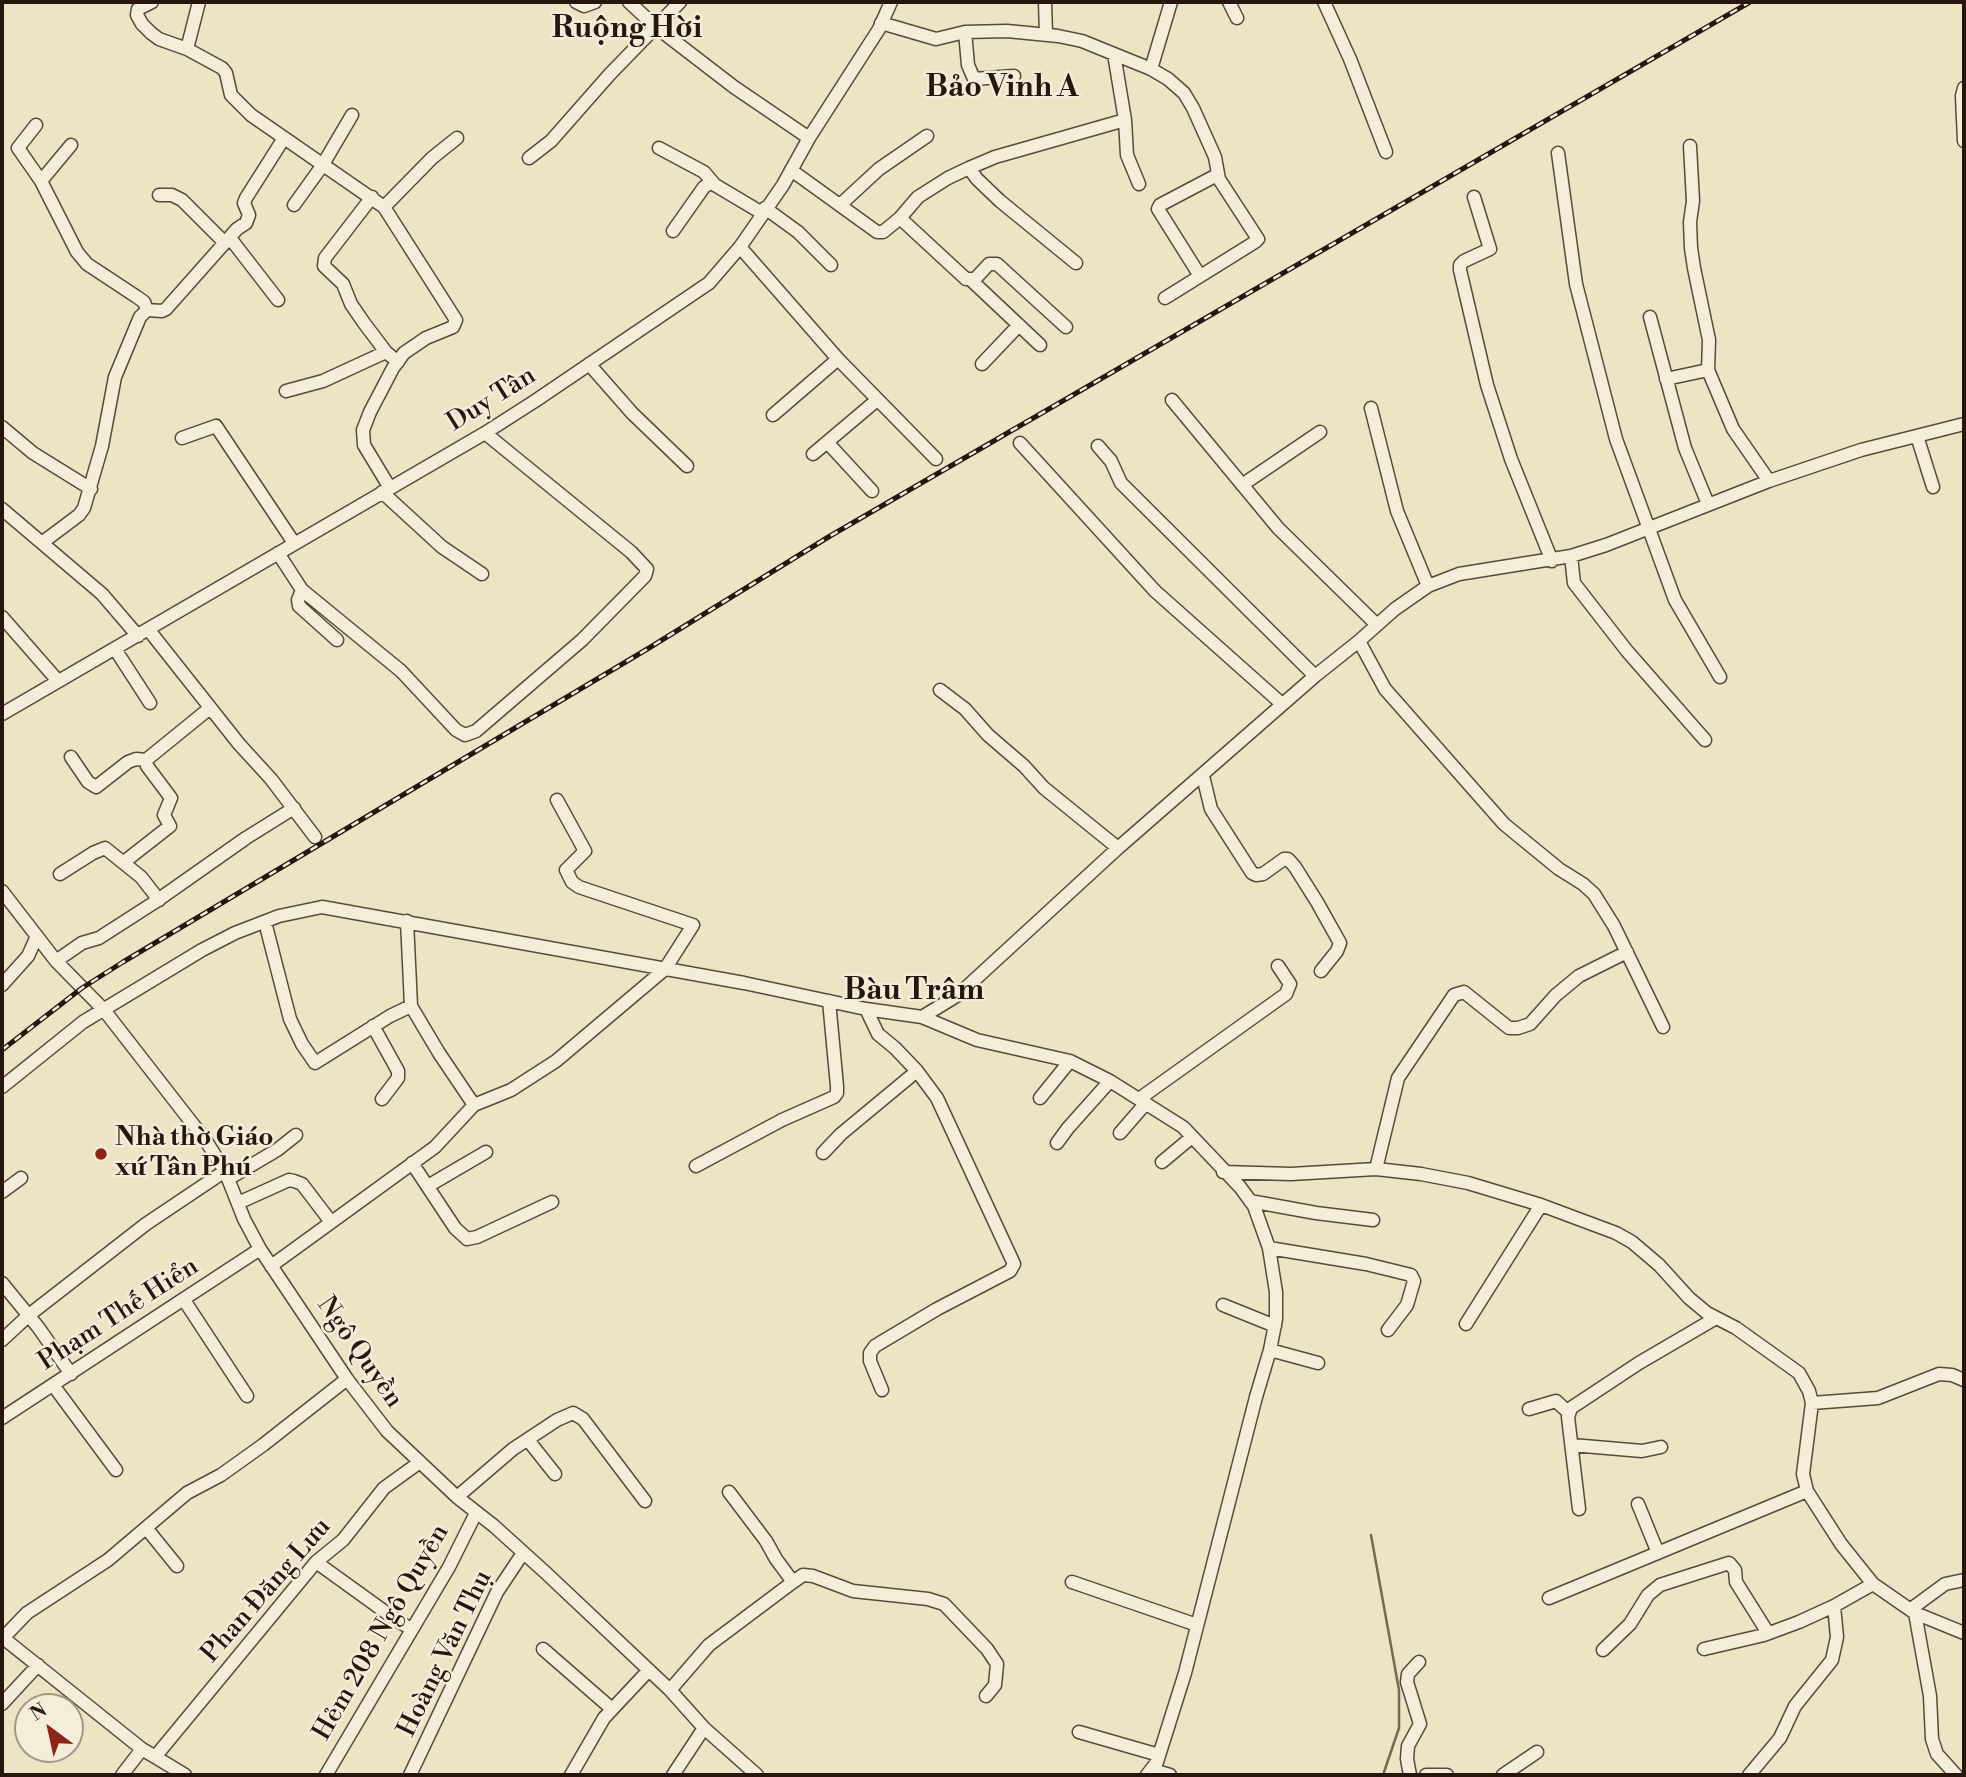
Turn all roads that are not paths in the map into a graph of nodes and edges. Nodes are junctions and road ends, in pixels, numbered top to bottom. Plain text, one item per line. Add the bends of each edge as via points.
1 (152, 2) edge
2 (199, 2) edge
3 (576, 2) edge
4 (594, 2) edge
5 (629, 2) edge
6 (680, 2) edge
7 (891, 2) edge
8 (1045, 2) edge
9 (1171, 2) edge
10 (1229, 2) edge
11 (1324, 2) edge
12 (1237, 18) dead end
13 (881, 23) junction
14 (656, 27) junction
15 (965, 32) junction
16 (1046, 34) junction
17 (187, 49) junction
18 (1114, 54) junction
19 (1151, 69) junction
20 (1014, 76) dead end
21 (1964, 88) edge
22 (352, 115) dead end
23 (1125, 120) junction
24 (36, 125) dead end
25 (927, 136) dead end
26 (284, 138) junction
27 (457, 138) dead end
28 (809, 138) junction
29 (1964, 141) edge
30 (71, 145) dead end
31 (1690, 146) dead end
32 (659, 148) dead end
33 (1386, 152) dead end
34 (1558, 153) dead end
35 (529, 158) dead end
36 (322, 166) junction
37 (969, 168) junction
38 (791, 170) junction
39 (1217, 175) junction
40 (41, 181) junction
41 (712, 182) junction
42 (1139, 184) dead end
43 (159, 195) dead end
44 (372, 197) junction
45 (1474, 197) dead end
46 (294, 205) dead end
47 (840, 205) junction
48 (383, 207) junction
49 (764, 211) junction
50 (900, 218) junction
51 (673, 231) dead end
52 (227, 241) junction
53 (740, 247) junction
54 (1076, 263) dead end
55 (831, 265) dead end
56 (1200, 276) junction
57 (971, 280) junction
58 (1165, 298) dead end
59 (278, 300) dead end
60 (147, 310) junction
61 (1650, 317) dead end
62 (1018, 325) junction
63 (1066, 327) dead end
64 (1040, 345) dead end
65 (386, 352) junction
66 (838, 359) junction
67 (398, 362) junction
68 (589, 364) junction
69 (982, 365) dead end
70 (1708, 370) junction
71 (1666, 379) junction
72 (286, 391) dead end
73 (877, 400) junction
74 (1172, 400) dead end
75 (1371, 408) dead end
76 (773, 415) dead end
77 (1964, 424) edge
78 (2, 427) edge
79 (1320, 432) dead end
80 (485, 433) junction
81 (1917, 436) junction
82 (183, 438) dead end
83 (827, 442) junction
84 (1020, 443) dead end
85 (1098, 446) dead end
86 (813, 454) dead end
87 (936, 459) dead end
88 (687, 466) dead end
89 (1769, 481) junction
90 (1242, 485) junction
91 (1933, 487) dead end
92 (91, 489) junction
93 (386, 490) junction
94 (872, 491) dead end
95 (1708, 504) junction
96 (2, 509) edge
97 (1648, 527) junction
98 (43, 542) junction
99 (294, 543) junction
100 (278, 553) junction
101 (1571, 556) junction
102 (1552, 561) junction
103 (482, 574) dead end
104 (1428, 586) junction
105 (302, 590) junction
106 (2, 617) edge
107 (1376, 624) junction
108 (143, 633) junction
109 (337, 640) dead end
110 (1359, 641) junction
111 (114, 649) junction
112 (1315, 676) junction
113 (1720, 677) dead end
114 (58, 681) junction
115 (940, 690) dead end
116 (149, 703) dead end
117 (1282, 704) junction
118 (211, 708) junction
119 (2, 714) edge
120 (1705, 740) dead end
121 (71, 757) dead end
122 (146, 760) junction
123 (1203, 776) junction
124 (557, 800) dead end
125 (294, 808) junction
126 (315, 837) dead end
127 (1118, 848) junction
128 (124, 862) junction
129 (60, 874) dead end
130 (2, 891) edge
131 (159, 900) junction
132 (407, 921) junction
133 (265, 922) junction
134 (37, 936) junction
135 (1627, 952) junction
136 (56, 961) junction
137 (1278, 966) dead end
138 (665, 969) junction
139 (1321, 971) dead end
140 (2, 985) edge
141 (829, 1001) junction
142 (411, 1006) junction
143 (866, 1009) junction
144 (104, 1010) junction
145 (922, 1017) junction
146 (373, 1026) junction
147 (1663, 1027) dead end
148 (1070, 1061) junction
149 (917, 1071) junction
150 (1110, 1081) junction
151 (2, 1087) edge
152 (1040, 1098) dead end
153 (382, 1099) dead end
154 (1142, 1101) junction
155 (474, 1105) junction
156 (1120, 1133) dead end
157 (296, 1135) dead end
158 (1192, 1137) junction
159 (1057, 1143) dead end
160 (486, 1152) dead end
161 (823, 1153) dead end
162 (1162, 1162) dead end
163 (412, 1163) junction
164 (696, 1166) dead end
165 (1376, 1169) junction
166 (1223, 1172) junction
167 (226, 1175) junction
168 (21, 1178) dead end
169 (428, 1186) junction
170 (2, 1192) edge
171 (1250, 1201) junction
172 (552, 1202) dead end
173 (238, 1203) junction
174 (1541, 1205) junction
175 (1373, 1220) dead end
176 (331, 1222) junction
177 (1269, 1248) junction
178 (260, 1249) junction
179 (271, 1266) junction
180 (2, 1283) edge
181 (184, 1300) junction
182 (1223, 1305) dead end
183 (29, 1315) junction
184 (1716, 1318) junction
185 (1466, 1324) dead end
186 (1275, 1326) junction
187 (1388, 1330) dead end
188 (2, 1340) edge
189 (1270, 1350) junction
190 (1318, 1363) dead end
191 (71, 1374) junction
192 (347, 1379) junction
193 (1964, 1380) edge
194 (53, 1385) junction
195 (882, 1390) dead end
196 (247, 1396) dead end
197 (1812, 1403) junction
198 (1529, 1409) dead end
199 (1568, 1412) junction
200 (2, 1418) edge
201 (528, 1440) junction
202 (1572, 1446) junction
203 (1661, 1447) dead end
204 (420, 1462) junction
205 (116, 1470) dead end
206 (555, 1474) dead end
207 (729, 1492) dead end
208 (1807, 1492) junction
209 (457, 1497) junction
210 (645, 1501) dead end
211 (1638, 1504) dead end
212 (1578, 1509) dead end
213 (476, 1513) junction
214 (147, 1529) junction
215 (523, 1553) junction
216 (1658, 1553) junction
217 (316, 1562) junction
218 (177, 1566) dead end
219 (1964, 1580) edge
220 (793, 1582) junction
221 (1072, 1582) dead end
222 (1873, 1584) junction
223 (1549, 1598) dead end
224 (1835, 1606) junction
225 (1913, 1611) junction
226 (1197, 1625) junction
227 (411, 1629) junction
228 (1769, 1633) junction
229 (1964, 1633) edge
230 (3, 1637) edge
231 (543, 1649) dead end
232 (1704, 1649) dead end
233 (1603, 1650) dead end
234 (1419, 1662) dead end
235 (38, 1665) junction
236 (649, 1670) junction
237 (670, 1690) junction
238 (986, 1696) dead end
239 (2, 1704) edge
240 (611, 1709) junction
241 (704, 1728) junction
242 (1079, 1732) dead end
243 (142, 1749) junction
244 (1537, 1752) dead end
245 (1159, 1755) junction
246 (155, 1757) junction
247 (1150, 1772) edge
248 (122, 1775) edge
249 (185, 1775) edge
250 (326, 1775) edge
251 (410, 1775) edge
252 (571, 1775) edge
253 (673, 1775) edge
254 (757, 1775) edge
255 (1170, 1775) edge
256 (1410, 1775) edge
257 (1426, 1775) edge
258 (1447, 1775) edge
259 (1503, 1775) edge
260 (1749, 1775) edge
261 (1956, 1775) edge

1 - 17 street via 137,12 142,24 159,39
2 - 17 street
3 - 4 street via 584,6
5 - 14 street
6 - 14 street
7 - 13 street, Duy Tân
8 - 16 street
9 - 19 street
10 - 12 street
11 - 33 street
13 - 15 street via 936,39
13 - 28 street, Duy Tân
14 - 28 street
14 - 35 street via 551,141
15 - 16 street
15 - 20 street via 974,79
16 - 18 street
17 - 26 street via 222,68 234,99
18 - 19 street
18 - 23 street
19 - 39 street via 1189,100 1215,157
21 - 29 street
22 - 36 street
23 - 37 street
23 - 42 street via 1127,155
24 - 40 street via 18,148
25 - 47 street via 879,169
26 - 36 street
26 - 52 street via 246,198 248,220
27 - 48 street
28 - 38 street, Duy Tân
30 - 40 street
31 - 70 street via 1691,248 1709,340
32 - 41 street via 704,172
34 - 97 street via 1576,284 1616,439
36 - 44 street
36 - 46 street
37 - 50 street via 918,197
37 - 54 street via 1000,201
38 - 47 street
38 - 49 street, Duy Tân
39 - 56 street via 1258,239
39 - 56 street via 1158,209
40 - 60 street via 83,261 144,302
41 - 49 street
41 - 51 street
43 - 52 street via 181,200
44 - 48 street
44 - 65 street via 325,258 324,266 344,285 351,304
45 - 102 street via 1490,249 1464,261 1460,270 1487,385
47 - 50 street via 877,232
48 - 67 street via 456,320 453,327 416,344
49 - 53 street, Duy Tân
49 - 55 street via 798,232
50 - 57 street
52 - 59 street
52 - 60 street via 166,309
53 - 66 street
53 - 68 street, Duy Tân via 709,283
56 - 58 street
57 - 62 street
57 - 63 street via 989,264 997,264
60 - 92 street via 115,377
61 - 71 street
62 - 64 street
62 - 69 street
65 - 67 street
65 - 72 street via 323,381
66 - 73 street
66 - 76 street
67 - 93 street via 363,430 365,445
68 - 80 street, Duy Tân
68 - 88 street
70 - 71 street
70 - 89 street via 1733,429
71 - 95 street via 1685,448
73 - 83 street
73 - 87 street
74 - 90 street
75 - 104 street via 1397,511
77 - 81 street
78 - 92 street via 33,453
79 - 90 street
80 - 93 street, Duy Tân
80 - 105 street via 647,569 548,671 465,736 401,671
81 - 89 street
81 - 91 street
82 - 99 street via 216,426
83 - 86 street
83 - 94 street
84 - 117 street via 1155,591
85 - 112 street via 1121,484
89 - 95 street
90 - 107 street via 1278,528
92 - 98 street via 79,515
93 - 99 street, Duy Tân
93 - 103 street via 411,521
95 - 97 street
96 - 98 street
97 - 101 street
97 - 113 street via 1675,600
98 - 108 street
99 - 100 street, Duy Tân
100 - 105 street
100 - 108 street, Duy Tân
101 - 102 street
101 - 120 street via 1574,583
102 - 104 street via 1459,574
104 - 107 street
105 - 109 street via 299,606
106 - 114 street
107 - 110 street
108 - 111 street, Duy Tân
108 - 118 street
110 - 112 street
110 - 135 street via 1385,690 1504,824 1594,894
111 - 114 street, Duy Tân
111 - 116 street
112 - 117 street
114 - 119 street, Duy Tân
115 - 127 street via 1044,788
117 - 123 street
118 - 122 street
118 - 125 street
121 - 122 street via 96,787 128,762
122 - 128 street via 172,798 164,815 170,826
123 - 127 street
123 - 139 street via 1211,809 1252,873 1259,876 1288,859 1317,902 1340,943
124 - 138 street via 584,851 566,870 572,882 693,925
125 - 126 street
125 - 131 street
127 - 145 street via 958,995
128 - 129 street via 105,848
128 - 131 street
130 - 134 street, Ngô Quyền
131 - 136 street
132 - 133 street via 322,907
132 - 138 street
132 - 142 street
133 - 144 street via 209,947
133 - 146 street via 290,1019 310,1058 322,1061
134 - 136 street, Ngô Quyền
134 - 140 street via 28,956
135 - 147 street
135 - 165 street via 1569,983 1530,1024 1518,1028 1509,1028 1464,992 1454,995 1398,1079
136 - 144 street, Ngô Quyền
137 - 154 street via 1290,984 1286,994
138 - 141 street
138 - 155 street via 556,1061 511,1090
141 - 143 street
141 - 164 street via 837,1086 834,1097
142 - 146 street
142 - 155 street
143 - 145 street
143 - 149 street via 878,1034
144 - 151 street
144 - 167 street, Ngô Quyền via 206,1141
145 - 148 street via 977,1040
146 - 153 street via 398,1071
148 - 150 street
148 - 152 street
149 - 161 street
149 - 195 street via 945,1113 1014,1264 1010,1271 875,1346 870,1361
150 - 154 street
150 - 159 street
154 - 156 street
154 - 158 street
155 - 163 street via 435,1147
157 - 167 street via 277,1150
158 - 162 street
158 - 166 street
160 - 169 street
163 - 169 street
163 - 176 street
165 - 166 street
165 - 174 street via 1468,1183
166 - 171 street
167 - 173 street, Ngô Quyền
167 - 183 street via 146,1224
168 - 170 street
169 - 172 street via 467,1240
171 - 175 street
171 - 177 street
173 - 176 street via 294,1181 302,1184
173 - 178 street, Ngô Quyền
174 - 184 street via 1632,1242
174 - 185 street
176 - 179 street
177 - 186 street via 1276,1292
177 - 187 street via 1411,1275 1414,1281 1407,1305
178 - 179 street, Ngô Quyền
178 - 181 street, Phạm Thế Hiển
179 - 192 street, Ngô Quyền
180 - 183 street
181 - 191 street, Phạm Thế Hiển
181 - 196 street
182 - 186 street
183 - 188 street
183 - 191 street
184 - 197 street via 1799,1373
184 - 199 street via 1597,1389
186 - 189 street
189 - 190 street
189 - 226 street
191 - 194 street, Phạm Thế Hiển
192 - 204 street, Ngô Quyền via 387,1431
192 - 214 street via 263,1446 187,1493
193 - 197 street via 1945,1373 1878,1398
194 - 200 street, Phạm Thế Hiển
194 - 205 street
197 - 208 street via 1803,1474
198 - 199 street via 1556,1401
199 - 202 street
201 - 206 street
201 - 209 street
201 - 210 street via 568,1414 578,1414
202 - 203 street via 1642,1451
202 - 212 street
204 - 209 street, Ngô Quyền
204 - 217 street, Phan Đăng Lưu via 384,1488 343,1540
207 - 220 street
208 - 216 street
208 - 222 street
209 - 213 street, Ngô Quyền
211 - 216 street
213 - 215 street, Ngô Quyền
213 - 227 street, Hẻm 208 Ngô Quyền
214 - 218 street
214 - 230 street via 27,1613
215 - 236 street, Ngô Quyền
215 - 251 street, Hoàng Văn Thụ via 497,1592
216 - 223 street
217 - 227 street
217 - 246 street, Phan Đăng Lưu
219 - 225 street via 1945,1584
220 - 237 street via 709,1645
220 - 238 street via 803,1575 813,1576 853,1591 944,1604 997,1664 995,1685
221 - 226 street
222 - 224 street
222 - 225 street
224 - 228 street
224 - 260 street via 1837,1637 1832,1660
225 - 229 street
225 - 261 street via 1930,1696 1931,1739 1937,1754
226 - 245 street
227 - 250 street, Hẻm 208 Ngô Quyền
228 - 232 street
228 - 233 street via 1729,1563 1660,1585
230 - 235 street
231 - 240 street
234 - 256 street via 1407,1682 1420,1724 1408,1746
235 - 239 street
235 - 243 street
236 - 237 street, Ngô Quyền
236 - 240 street
237 - 241 street, Ngô Quyền
240 - 252 street
241 - 253 street
241 - 254 street, Ngô Quyền
242 - 245 street
243 - 246 street
243 - 248 street
244 - 259 street
245 - 247 street
246 - 249 street
247 - 255 street
257 - 258 street

